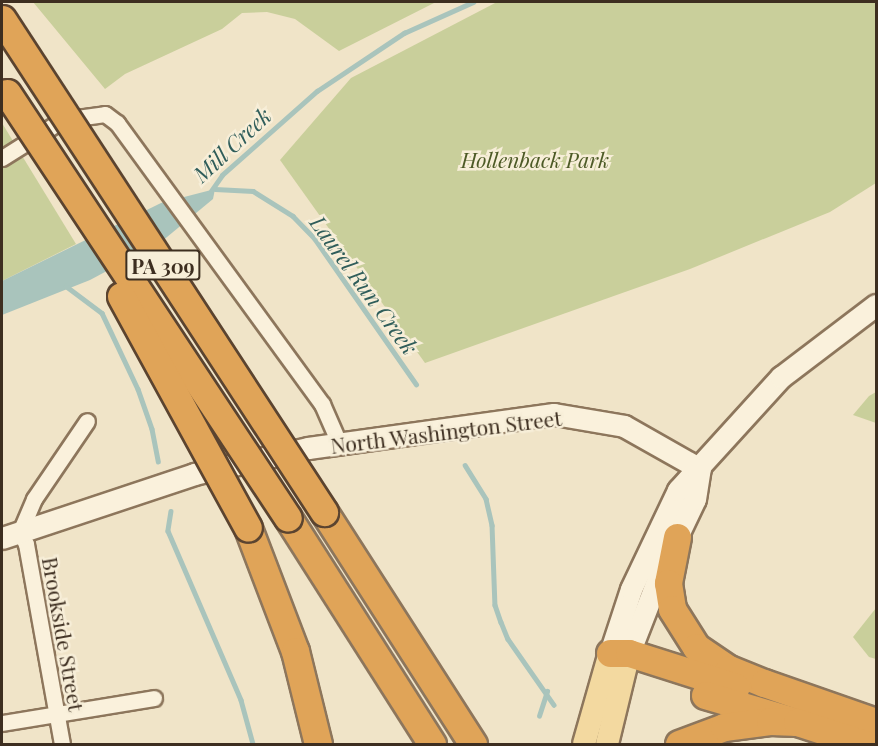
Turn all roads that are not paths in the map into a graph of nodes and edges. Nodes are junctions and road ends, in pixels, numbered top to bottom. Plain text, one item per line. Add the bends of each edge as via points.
1 (2, 19) edge
2 (4, 89) edge
3 (2, 158) edge
4 (876, 305) edge
5 (87, 421) dead end
6 (339, 443) junction
7 (700, 469) junction
8 (11, 535) edge
9 (340, 537) junction
10 (677, 537) junction
11 (622, 659) junction
12 (154, 698) dead end
13 (57, 714) junction
14 (797, 722) junction
15 (876, 722) edge
16 (2, 723) edge
17 (876, 730) edge
18 (62, 744) edge
19 (318, 744) edge
20 (432, 744) edge
21 (473, 744) edge
22 (493, 744) edge
23 (584, 744) edge
24 (607, 744) edge
25 (679, 744) edge
26 (865, 744) edge

1 - 9 highway, PA 309, bridge
2 - 19 highway, bridge via 248,528 295,651
2 - 20 highway, PA 309, bridge via 288,518
3 - 6 street via 62,120 105,114 117,123 322,404
4 - 7 street via 781,377
5 - 8 street
6 - 7 street, North Washington Street via 534,416 572,415 624,426
6 - 8 street, North Washington Street via 194,474
7 - 10 street via 695,499
7 - 11 street via 678,490 651,542
8 - 13 street, Brookside Street via 26,543
9 - 21 highway, PA 309
9 - 22 highway via 419,635
10 - 11 street
10 - 15 highway via 668,583 672,609 696,647 718,663 764,683
11 - 14 highway
11 - 17 highway
11 - 23 main road
11 - 24 main road
12 - 13 street
13 - 16 street
13 - 18 street, Brookside Street
14 - 25 highway via 724,727
14 - 26 highway

